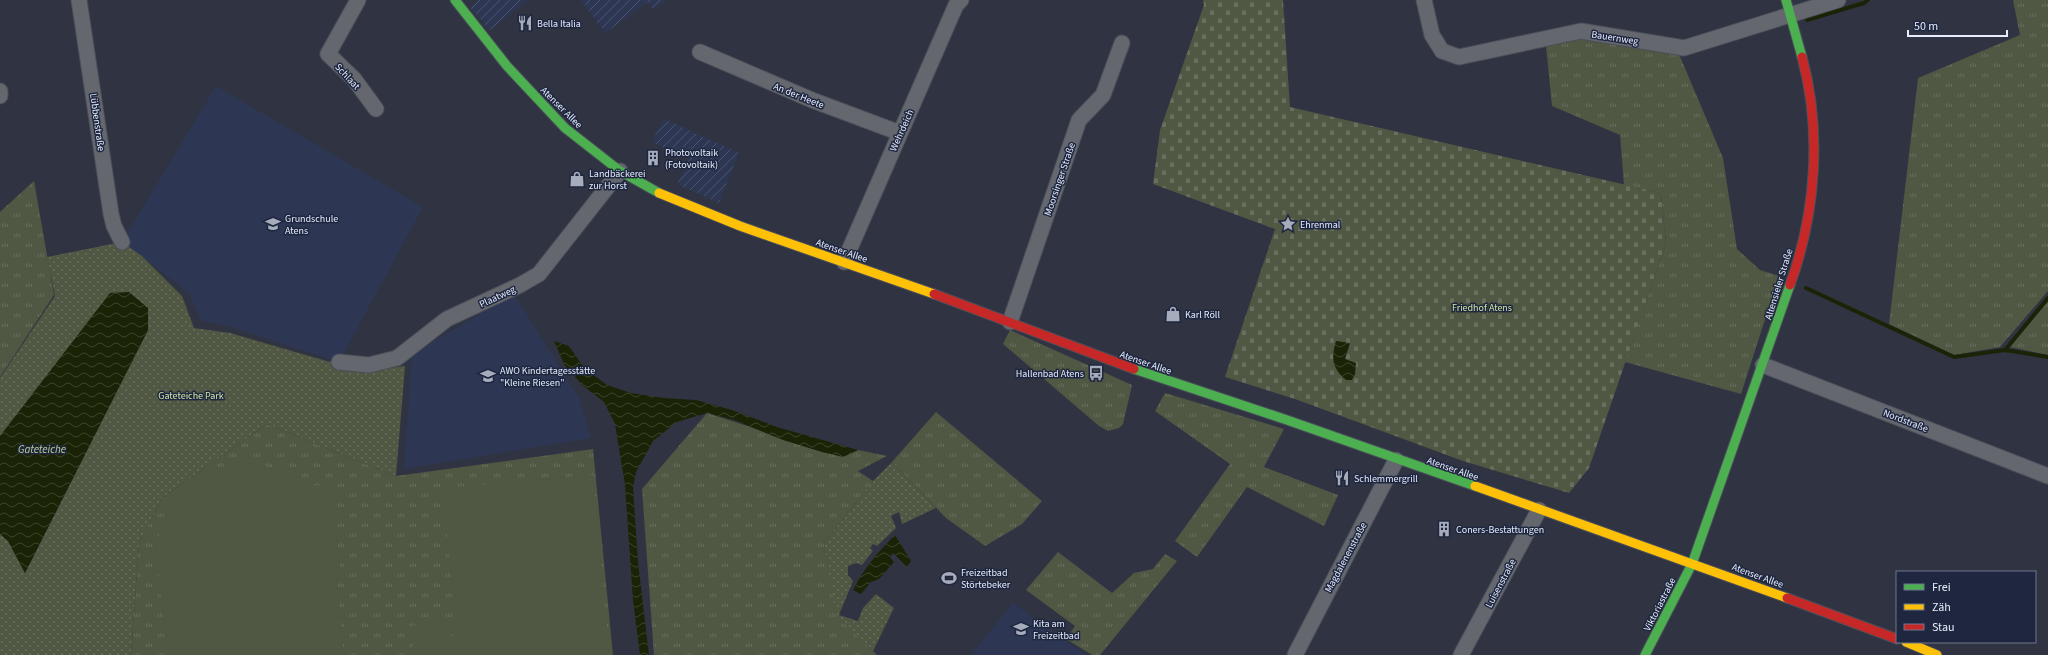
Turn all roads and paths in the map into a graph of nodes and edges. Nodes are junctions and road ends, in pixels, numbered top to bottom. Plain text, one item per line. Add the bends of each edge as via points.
1 (80, 0) edge
2 (358, 0) edge
3 (455, 0) edge
4 (1424, 0) edge
5 (1786, 0) edge
6 (1838, 0) edge
7 (956, 2) edge
8 (1790, 15) junction
9 (1122, 43) dead end
10 (700, 52) dead end
11 (0, 90) edge
12 (0, 96) edge
13 (376, 109) dead end
14 (900, 133) junction
15 (620, 171) junction
16 (122, 242) dead end
17 (844, 262) junction
18 (1010, 322) junction
19 (339, 362) dead end
20 (1763, 365) junction
21 (1396, 460) junction
22 (2048, 476) edge
23 (1539, 510) junction
24 (1692, 564) junction
25 (1896, 642) edge
26 (1903, 645) edge
27 (1295, 655) edge
28 (1461, 655) edge
29 (1645, 655) edge
30 (1937, 655) edge

1 - 16 street, Lübbenstraße via 111,214
2 - 13 street, Schlaat via 328,54 354,79
3 - 15 street, Atenser Allee via 519,80 565,128
4 - 8 street, Bauernweg via 1432,35 1442,51 1459,57 1580,31 1684,48
5 - 8 street, Altensieler Straße
6 - 8 street, Bauernweg
7 - 14 street, Wehrdeich
8 - 20 street, Altensieler Straße via 1806,72 1813,111 1814,159 1809,210 1794,275
9 - 18 street, Moorsinger Straße via 1103,95 1079,120
10 - 14 street, An der Heete via 812,100
11 - 12 street
14 - 17 street, Wehrdeich
15 - 17 street, Atenser Allee via 649,190 747,229
15 - 19 street, Plaatweg via 539,274 447,319 397,358 369,365
17 - 18 street, Atenser Allee
18 - 21 street, Atenser Allee via 1102,358 1287,420
20 - 22 street, Nordstraße
20 - 24 street, Altensieler Straße
21 - 23 street, Atenser Allee
21 - 27 street, Magdalenenstraße
23 - 24 street, Atenser Allee
23 - 28 street, Luisenstraße
24 - 25 street, Atenser Allee
24 - 29 street, Viktoriastraße
26 - 30 street, Atenser Allee

